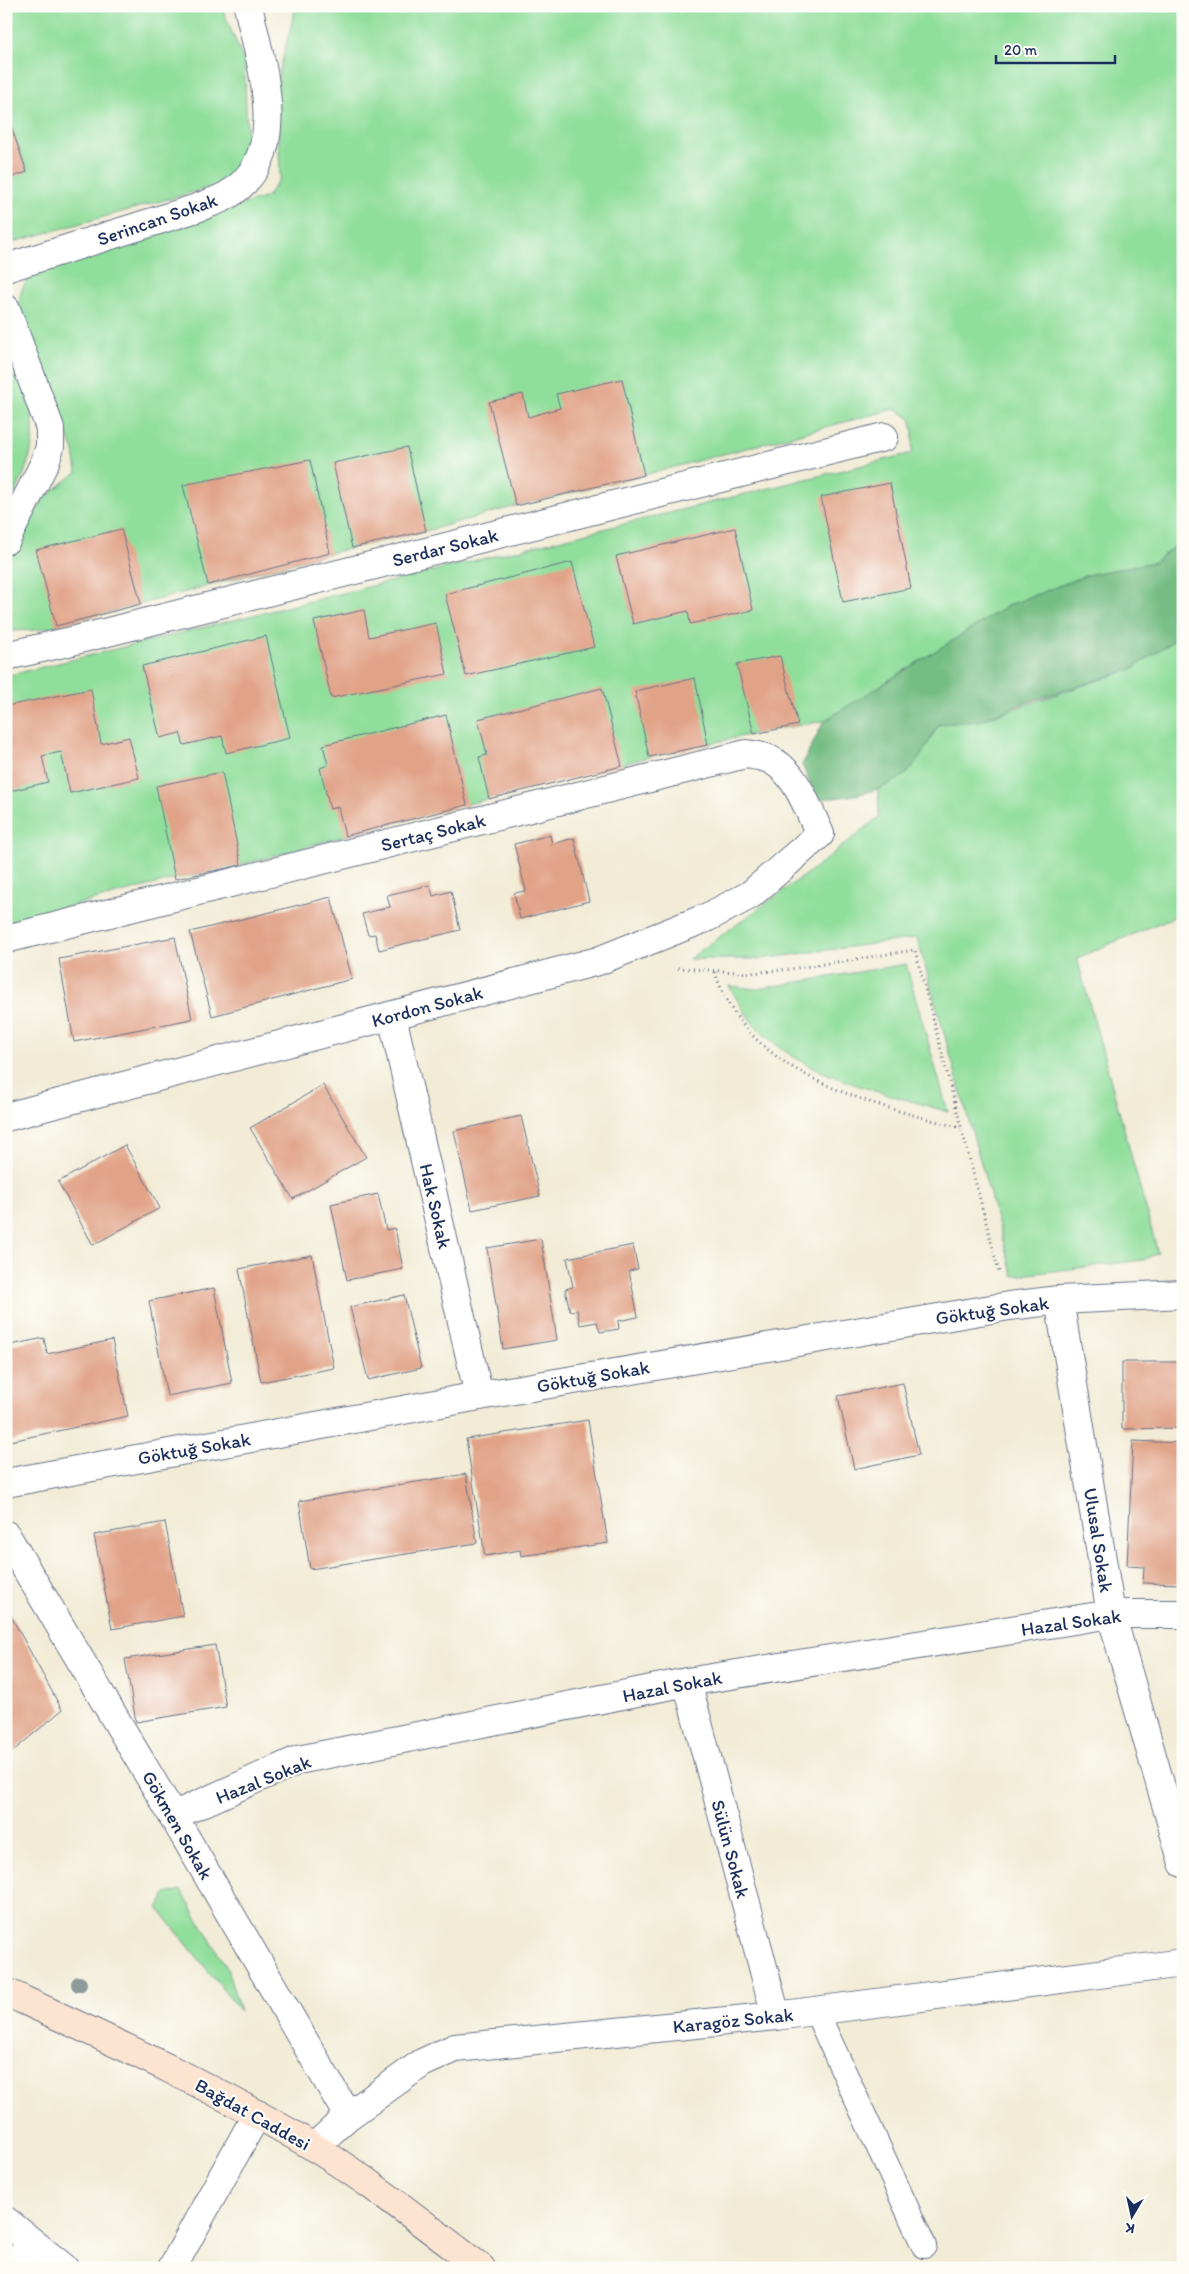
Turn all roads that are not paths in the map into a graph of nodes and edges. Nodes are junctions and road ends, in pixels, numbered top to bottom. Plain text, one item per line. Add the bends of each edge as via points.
1 (248, 6) edge
2 (6, 268) edge
3 (6, 309) edge
4 (884, 438) dead end
5 (6, 540) edge
6 (6, 656) edge
7 (820, 834) joint
8 (6, 939) edge
9 (392, 1016) junction
10 (6, 1117) edge
11 (1183, 1294) edge
12 (1059, 1300) junction
13 (478, 1396) junction
14 (6, 1483) edge
15 (6, 1535) edge
16 (1111, 1614) junction
17 (1183, 1614) edge
18 (686, 1682) junction
19 (174, 1816) junction
20 (1183, 1863) edge
21 (1183, 1963) edge
22 (6, 1992) edge
23 (816, 2011) junction
24 (776, 2016) junction
25 (257, 2114) junction
26 (348, 2116) junction
27 (314, 2147) junction
28 (6, 2221) edge
29 (924, 2246) dead end
30 (36, 2247) junction
31 (6, 2265) edge
32 (64, 2268) edge
33 (172, 2268) edge
34 (481, 2268) edge

1 - 2 street, Serincan Sokak via 266,90 268,122 261,158 245,180 226,196 197,208
3 - 5 street via 50,428 50,447 45,462
4 - 6 street, Serdar Sokak
7 - 8 street, Sertaç Sokak via 794,782 782,766 768,758 746,754
7 - 9 street, Kordon Sokak via 750,895 708,917 598,961
9 - 10 street, Kordon Sokak
9 - 13 street, Hak Sokak
11 - 12 street, Göktuğ Sokak
12 - 13 street, Göktuğ Sokak
12 - 16 street, Ulusal Sokak
13 - 14 street, Göktuğ Sokak
15 - 19 street, Gökmen Sokak
16 - 17 street, Hazal Sokak
16 - 18 street, Hazal Sokak
16 - 20 street, Ulusal Sokak
18 - 19 street, Hazal Sokak via 298,1760
18 - 24 street, Sülün Sokak
19 - 26 street, Gökmen Sokak
21 - 23 street, Karagöz Sokak
22 - 25 main road, Bağdat Caddesi via 148,2058
23 - 24 street, Karagöz Sokak
23 - 29 lane
24 - 26 street, Karagöz Sokak via 455,2048 422,2063
25 - 27 main road, Bağdat Caddesi
25 - 33 street
26 - 27 street, Karagöz Sokak
27 - 34 main road, Bağdat Caddesi via 404,2209
28 - 30 street
30 - 31 street
30 - 32 street

